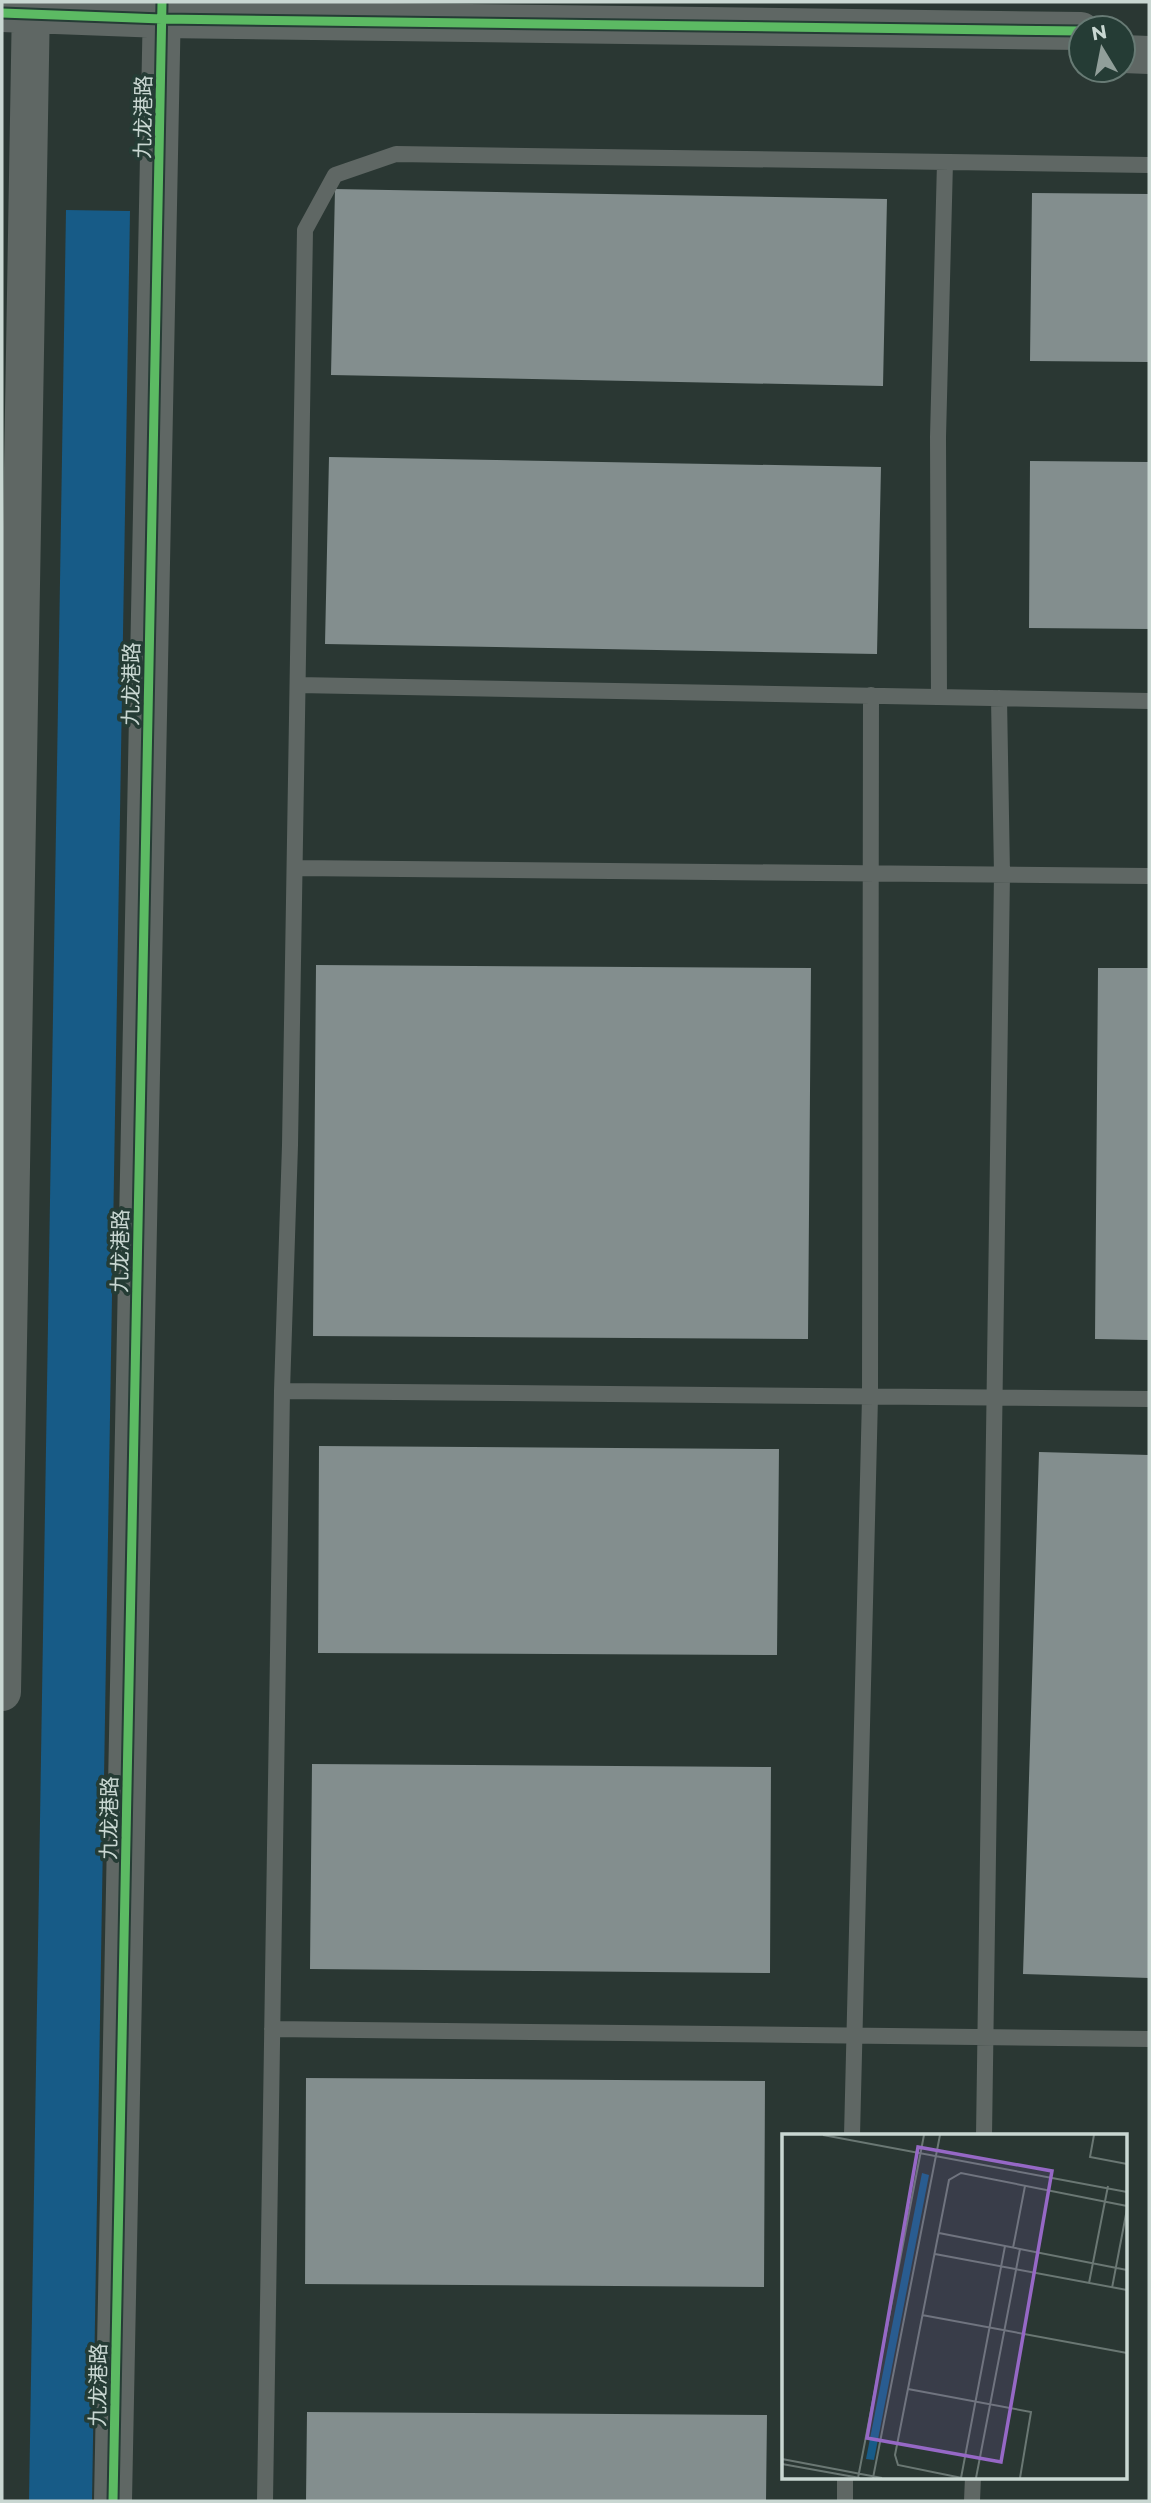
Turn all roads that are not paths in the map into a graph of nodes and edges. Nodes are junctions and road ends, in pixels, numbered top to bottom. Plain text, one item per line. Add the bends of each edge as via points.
1 (162, 19) edge
2 (19, 20) edge
3 (1067, 31) edge
4 (1067, 53) edge
5 (945, 162) junction
6 (1149, 165) edge
7 (298, 685) junction
8 (871, 695) junction
9 (939, 697) junction
10 (999, 698) junction
11 (1149, 701) edge
12 (295, 868) junction
13 (870, 873) junction
14 (1002, 874) junction
15 (1149, 876) edge
16 (282, 1391) junction
17 (870, 1397) junction
18 (993, 1398) junction
19 (1149, 1399) edge
20 (2, 1692) edge
21 (272, 2029) junction
22 (854, 2036) junction
23 (987, 2038) junction
24 (1149, 2039) edge
25 (852, 2134) edge
26 (984, 2134) edge
27 (845, 2478) edge
28 (973, 2478) edge
29 (113, 2501) edge
30 (265, 2501) edge
31 (845, 2501) edge
32 (972, 2501) edge

1 - 2 street
1 - 3 street
1 - 4 street
1 - 29 street, 九龙港路
2 - 20 street
5 - 6 lane
5 - 7 lane via 396,153 335,175 305,230
5 - 9 lane via 938,437
7 - 8 lane
7 - 12 lane
8 - 9 lane
8 - 13 lane
9 - 10 lane
10 - 11 lane
10 - 14 lane
12 - 13 lane
12 - 16 lane
13 - 14 lane
13 - 17 lane
14 - 15 lane
14 - 18 lane
16 - 17 lane
16 - 21 lane
17 - 18 lane
17 - 22 lane
18 - 19 lane
18 - 23 lane
21 - 22 lane
21 - 30 lane
22 - 23 lane
22 - 25 lane
23 - 24 lane
23 - 26 lane
27 - 31 lane
28 - 32 lane

